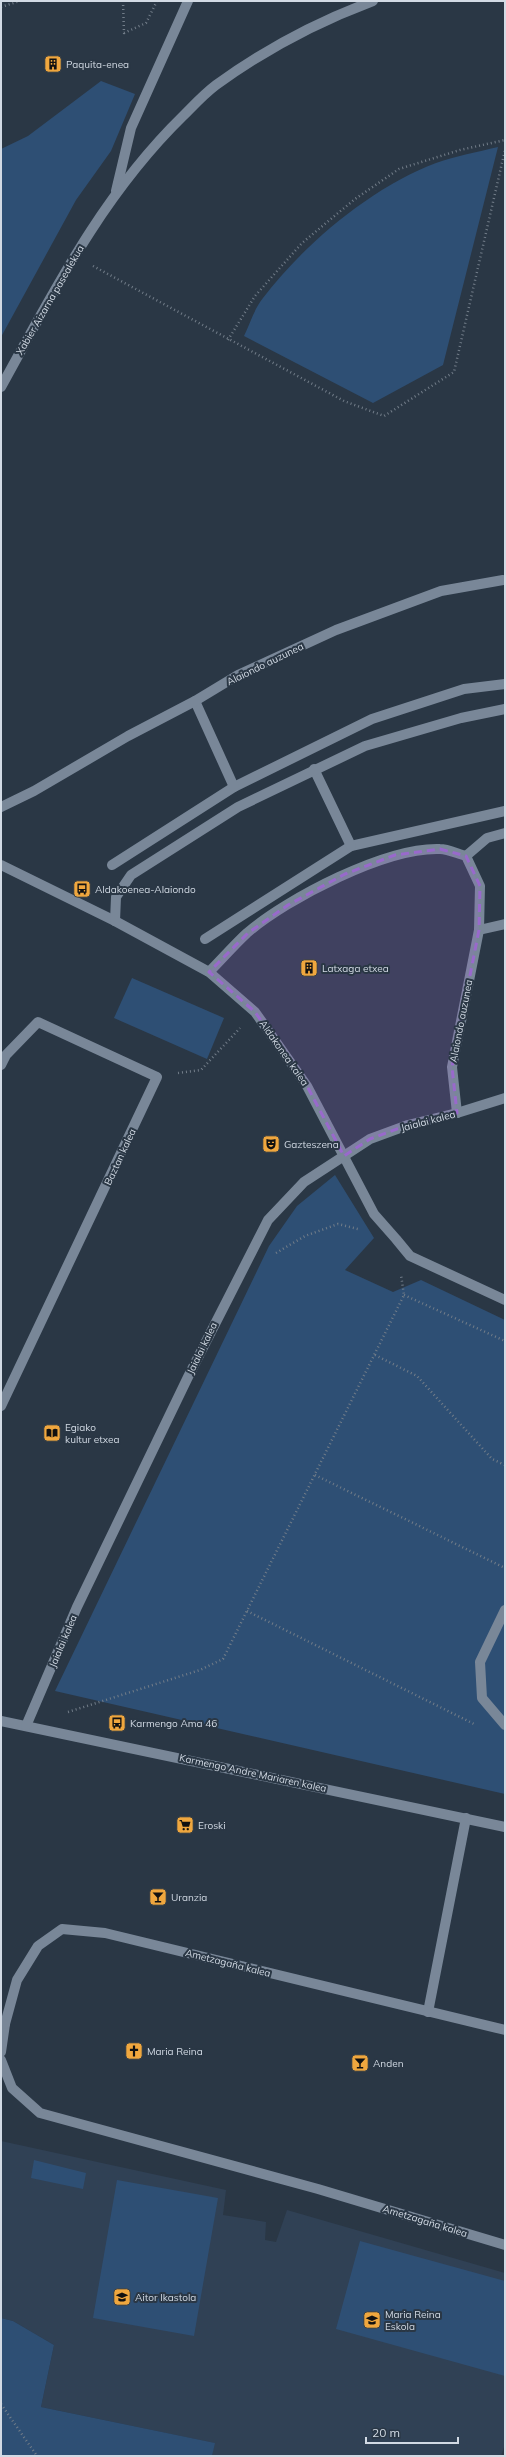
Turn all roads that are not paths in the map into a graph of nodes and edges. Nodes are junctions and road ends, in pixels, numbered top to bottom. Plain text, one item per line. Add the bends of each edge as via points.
1 (188, 1) edge
2 (373, 1) edge
3 (115, 195) junction
4 (1, 387) edge
5 (503, 580) dead end
6 (505, 684) edge
7 (195, 701) junction
8 (505, 709) edge
9 (314, 769) junction
10 (234, 787) junction
11 (1, 807) edge
12 (505, 811) edge
13 (505, 833) edge
14 (352, 846) junction
15 (466, 856) junction
16 (1, 865) edge
17 (112, 865) dead end
18 (115, 921) junction
19 (505, 924) edge
20 (479, 930) junction
21 (205, 939) dead end
22 (209, 972) junction
23 (1, 1065) edge
24 (505, 1098) edge
25 (457, 1113) junction
26 (505, 1300) edge
27 (1, 1406) edge
28 (505, 1610) edge
29 (1, 1721) edge
30 (503, 1723) edge
31 (26, 1726) junction
32 (466, 1818) junction
33 (505, 1827) edge
34 (428, 2012) junction
35 (3, 2023) edge
36 (505, 2030) edge
37 (1, 2052) edge
38 (1, 2060) edge
39 (505, 2245) edge

1 - 3 street, Xabier Aizarna pasealekua via 131,128
2 - 3 street, Xabier Aizarna pasealekua via 334,15 275,46 215,86 162,136
3 - 4 street, Xabier Aizarna pasealekua via 72,256
5 - 7 street, Alaiondo auzunea via 441,591 336,630 238,675
6 - 10 street via 464,689 372,719
7 - 10 street
7 - 11 street, Alaiondo auzunea
8 - 9 street via 461,718 365,746
9 - 14 street
9 - 18 street via 238,807 131,875 116,898
10 - 17 street
12 - 14 street
13 - 15 street via 487,838
14 - 21 street
15 - 20 street, Alaiondo auzunea via 480,886
15 - 22 street via 440,849 395,855 345,874 288,905 248,933
16 - 18 street, Aldakonea kalea
18 - 22 street, Aldakonea kalea
19 - 20 street
20 - 25 street, Alaiondo auzunea via 452,1067
22 - 26 street, Aldakonea kalea via 255,1012 307,1086 374,1214 410,1256
23 - 27 street, Baztan kalea via 6,1055 38,1022 157,1077
24 - 25 street, Jaialai kalea
25 - 31 street, Jaialai kalea via 408,1125 370,1139 304,1182 268,1220 77,1607
28 - 30 street via 480,1662 482,1698
29 - 31 street, Karmengo Andre Mariaren kalea
31 - 32 street, Karmengo Andre Mariaren kalea
32 - 33 street, Karmengo Andre Mariaren kalea
32 - 34 street
34 - 35 street, Ametzagaña kalea via 105,1933 62,1929 38,1946 18,1980
34 - 36 street, Ametzagaña kalea
35 - 37 street, Ametzagaña kalea
38 - 39 street, Ametzagaña kalea via 12,2088 40,2112 318,2188

